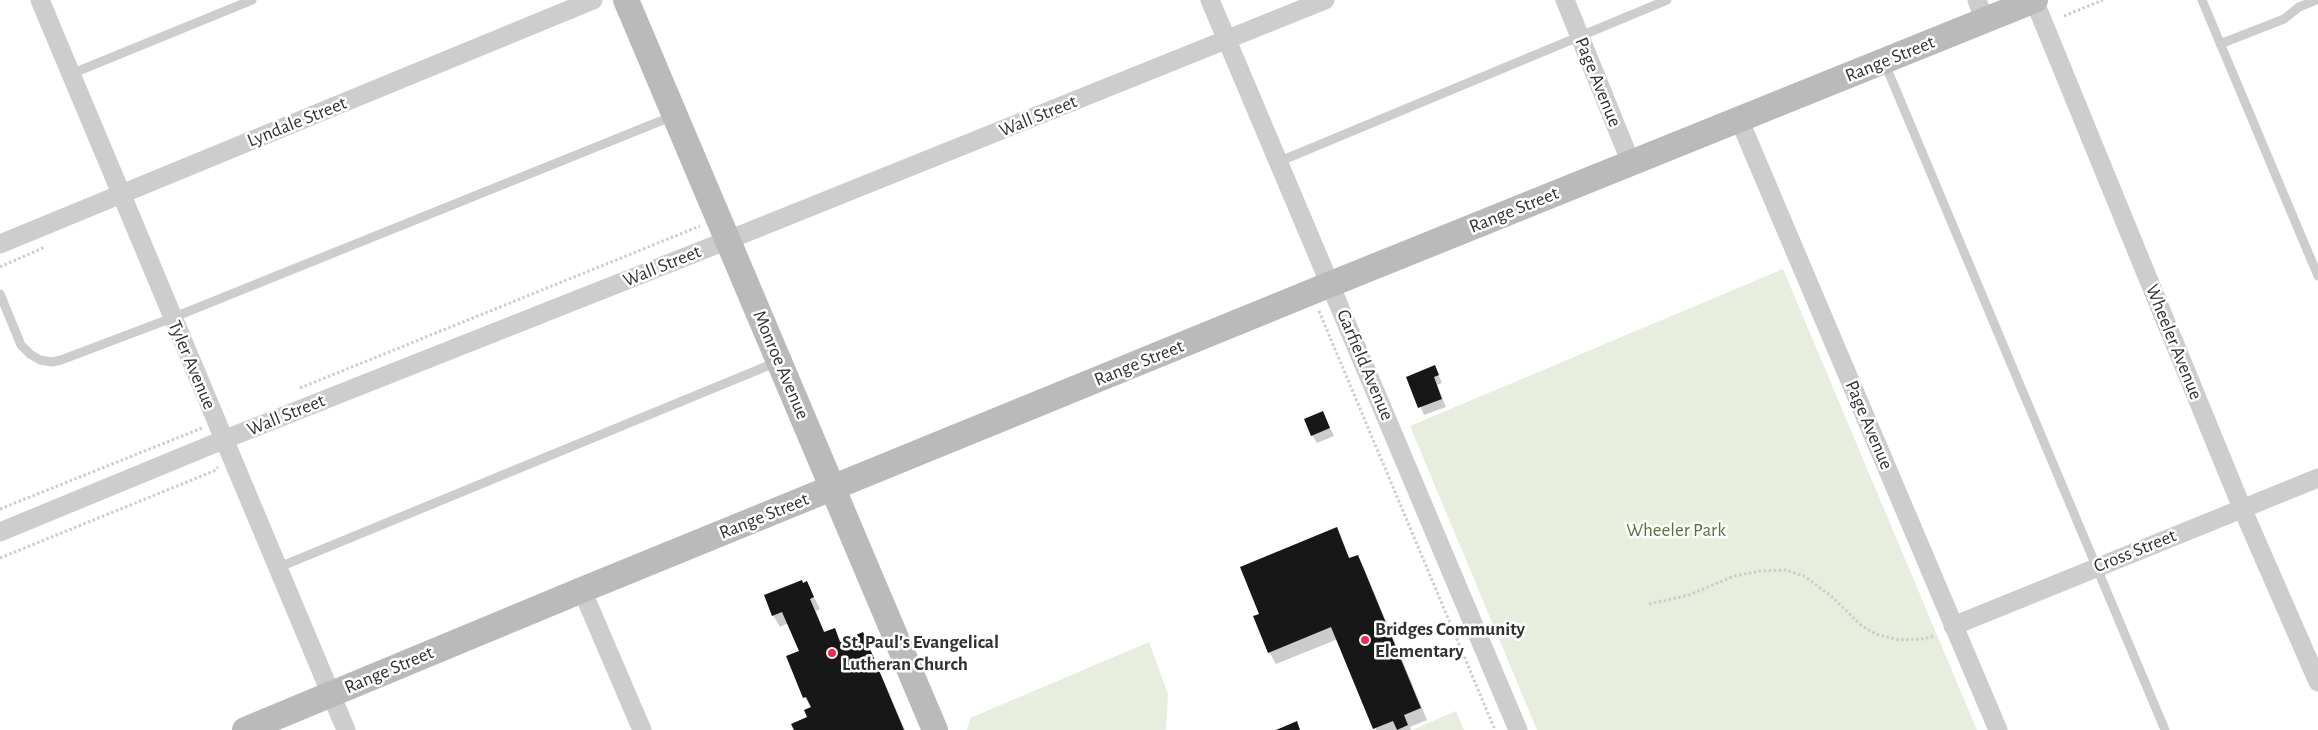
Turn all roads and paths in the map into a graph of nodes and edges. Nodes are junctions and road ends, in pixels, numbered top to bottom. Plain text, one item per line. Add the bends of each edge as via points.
1 (40, 0) edge
2 (252, 0) edge
3 (593, 0) edge
4 (626, 0) edge
5 (1210, 0) edge
6 (1325, 0) edge
7 (1564, 0) edge
8 (1667, 0) edge
9 (2035, 0) edge
10 (2103, 0) edge
11 (2202, 0) edge
12 (2316, 0) edge
13 (1981, 10) edge
14 (2064, 16) dead end
15 (1580, 35) junction
16 (1227, 40) junction
17 (2220, 44) junction
18 (1884, 62) junction
19 (71, 74) junction
20 (675, 115) junction
21 (1739, 119) junction
22 (1278, 162) junction
23 (1631, 163) junction
24 (122, 194) junction
25 (724, 233) junction
26 (0, 244) edge
27 (2318, 276) edge
28 (1323, 288) junction
29 (0, 294) edge
30 (172, 318) junction
31 (779, 361) junction
32 (297, 389) dead end
33 (223, 440) junction
34 (231, 459) junction
35 (2318, 478) edge
36 (833, 489) junction
37 (2242, 508) junction
38 (0, 532) edge
39 (0, 558) edge
40 (2096, 567) junction
41 (277, 568) junction
42 (582, 590) junction
43 (1649, 604) dead end
44 (1953, 626) junction
45 (1935, 635) dead end
46 (2318, 682) edge
47 (331, 694) junction
48 (244, 730) edge
49 (346, 730) edge
50 (642, 730) edge
51 (935, 730) edge
52 (1495, 730) edge
53 (1518, 730) edge
54 (1998, 730) edge
55 (2165, 730) edge

1 - 19 street, Tyler Avenue
2 - 19 lane
3 - 24 street, Lyndale Street
4 - 20 street, Monroe Avenue
5 - 16 street, Garfield Avenue
6 - 16 street, Wall Street
7 - 15 street, Page Avenue
8 - 15 lane
9 - 13 street, Range Street
9 - 37 street, Wheeler Avenue
10 - 14 path
11 - 17 lane
12 - 17 lane via 2299,7 2284,19
13 - 18 street, Range Street
15 - 22 lane
15 - 23 street, Page Avenue
16 - 22 street, Garfield Avenue
16 - 25 street, Wall Street
17 - 27 lane
18 - 21 street, Range Street
18 - 40 lane
19 - 24 street, Tyler Avenue
20 - 25 street, Monroe Avenue
20 - 30 lane
21 - 23 street, Range Street
21 - 44 street, Page Avenue
22 - 28 street, Garfield Avenue
23 - 28 street, Range Street
24 - 26 street, Lyndale Street
24 - 30 street, Tyler Avenue
25 - 31 street, Monroe Avenue
25 - 32 path via 702,225
25 - 33 street, Wall Street
28 - 36 street, Range Street
28 - 52 path via 1320,316
28 - 53 street, Garfield Avenue
29 - 30 lane via 22,344 30,354 52,362
30 - 33 street, Tyler Avenue
31 - 36 street, Monroe Avenue
31 - 41 lane
33 - 34 street, Tyler Avenue
33 - 38 street, Wall Street
34 - 39 path via 214,471
34 - 41 street, Tyler Avenue
35 - 37 street, Cross Street
36 - 42 street, Range Street
36 - 51 street, Monroe Avenue
37 - 40 street, Cross Street
37 - 46 street, Wheeler Avenue
40 - 44 street, Cross Street
40 - 55 lane
41 - 47 street, Tyler Avenue
42 - 47 street, Range Street
42 - 50 street
43 - 45 path via 1688,595 1734,576 1785,570 1804,576 1830,595 1862,626 1876,634 1899,640 1924,640
44 - 54 street, Page Avenue
47 - 48 street, Range Street
47 - 49 street, Tyler Avenue

